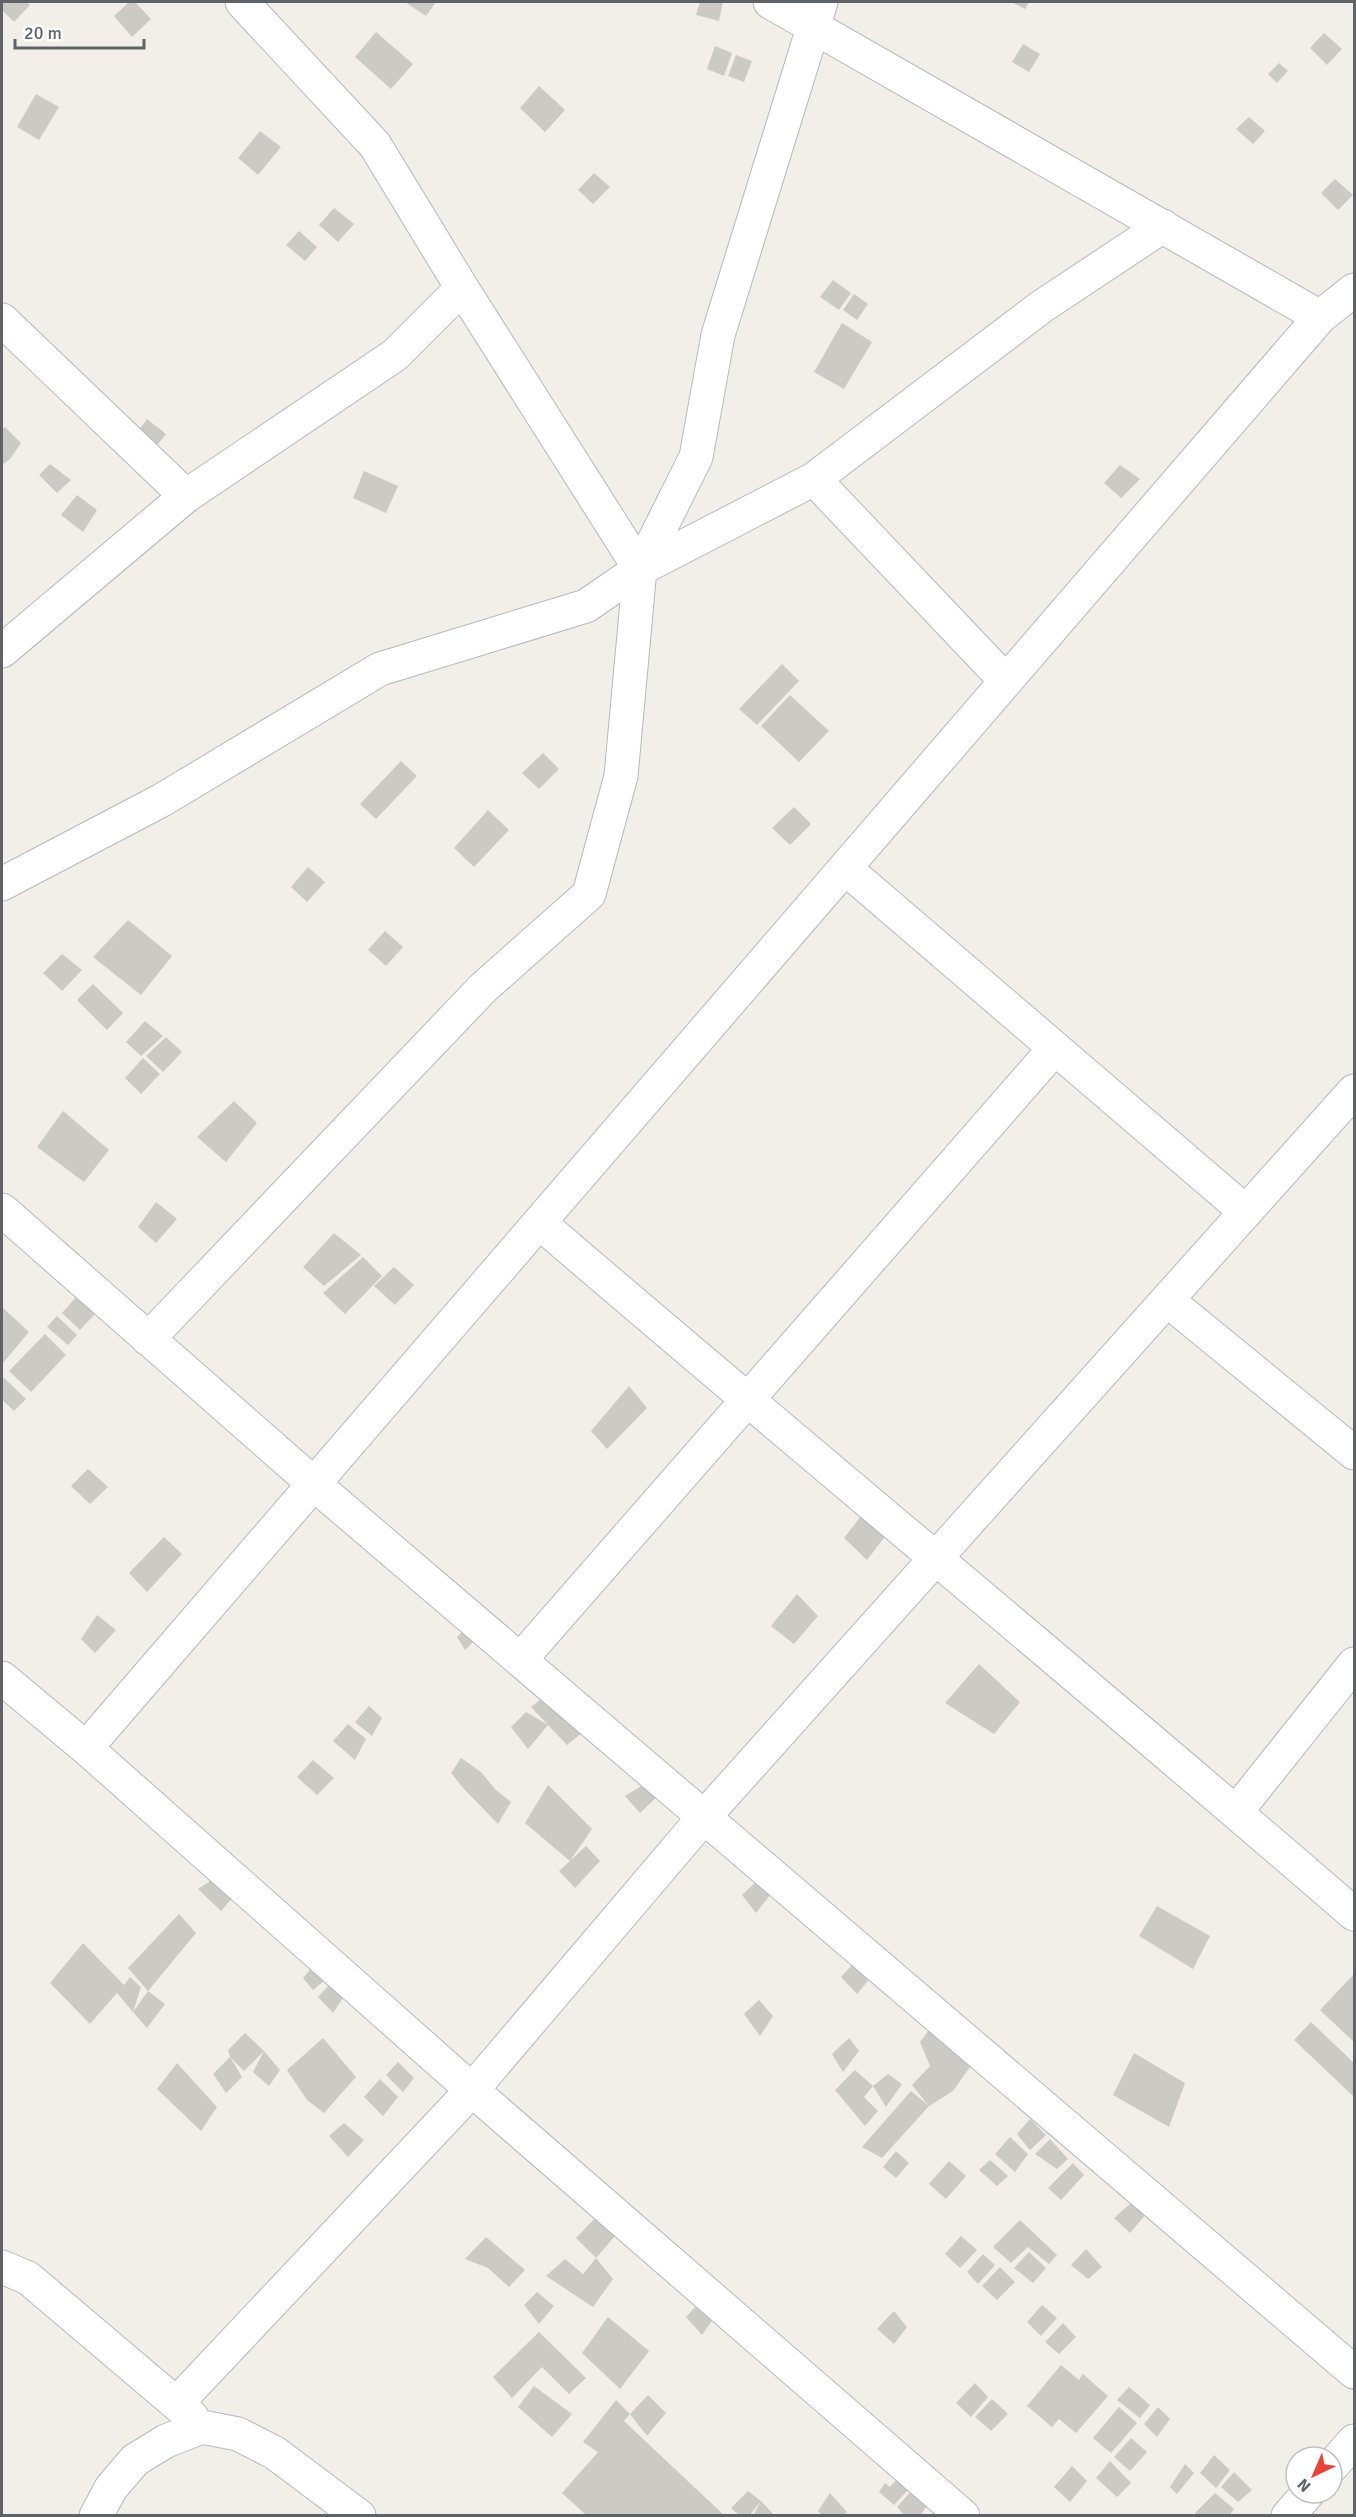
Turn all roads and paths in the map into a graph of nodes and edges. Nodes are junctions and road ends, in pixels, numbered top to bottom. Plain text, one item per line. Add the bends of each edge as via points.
1 (242, 2) edge
2 (770, 2) edge
3 (817, 14) edge
4 (1163, 226) junction
5 (462, 288) junction
6 (1354, 290) edge
7 (1320, 317) junction
8 (2, 320) edge
9 (814, 479) junction
10 (186, 496) junction
11 (640, 569) junction
12 (2, 651) edge
13 (1006, 681) junction
14 (846, 869) junction
15 (2, 884) edge
16 (1055, 1048) junction
17 (1354, 1091) edge
18 (2, 1210) edge
19 (1246, 1212) junction
20 (540, 1223) junction
21 (1167, 1300) junction
22 (148, 1339) junction
23 (747, 1401) junction
24 (1354, 1453) edge
25 (314, 1484) junction
26 (935, 1560) junction
27 (520, 1660) junction
28 (1354, 1664) edge
29 (2, 1680) edge
30 (86, 1749) junction
31 (1236, 1812) junction
32 (704, 1817) junction
33 (1354, 1914) edge
34 (472, 2090) junction
35 (2, 2267) edge
36 (1354, 2373) edge
37 (177, 2403) junction
38 (202, 2427) junction
39 (1354, 2441) edge
40 (1344, 2452) edge
41 (96, 2516) edge
42 (359, 2516) edge
43 (963, 2516) edge

1 - 5 street via 375,145
2 - 3 street
3 - 4 street
3 - 11 street via 718,335 696,458
4 - 7 street
4 - 9 street via 1041,307
5 - 10 street via 395,355
5 - 11 street
6 - 7 street
7 - 13 street
8 - 10 street
9 - 11 street
9 - 13 street
10 - 12 street
11 - 15 street via 586,606 380,669 162,800
11 - 22 street via 621,776 589,894 483,988
13 - 14 street
14 - 16 street
14 - 20 street
16 - 19 street
16 - 23 street
17 - 19 street
18 - 22 street
19 - 21 street
20 - 23 street
20 - 25 street
21 - 24 street
21 - 26 street
22 - 25 street
23 - 26 street
23 - 27 street
25 - 27 street
25 - 30 street
26 - 31 street
26 - 32 street
27 - 32 street
28 - 31 street
29 - 30 street
30 - 34 street
31 - 33 street
32 - 34 street
32 - 36 street
34 - 37 street
34 - 43 street
35 - 37 street via 28,2278
37 - 38 street
38 - 41 street via 166,2440 135,2460 111,2488
38 - 42 street via 238,2434 275,2453
39 - 40 street

